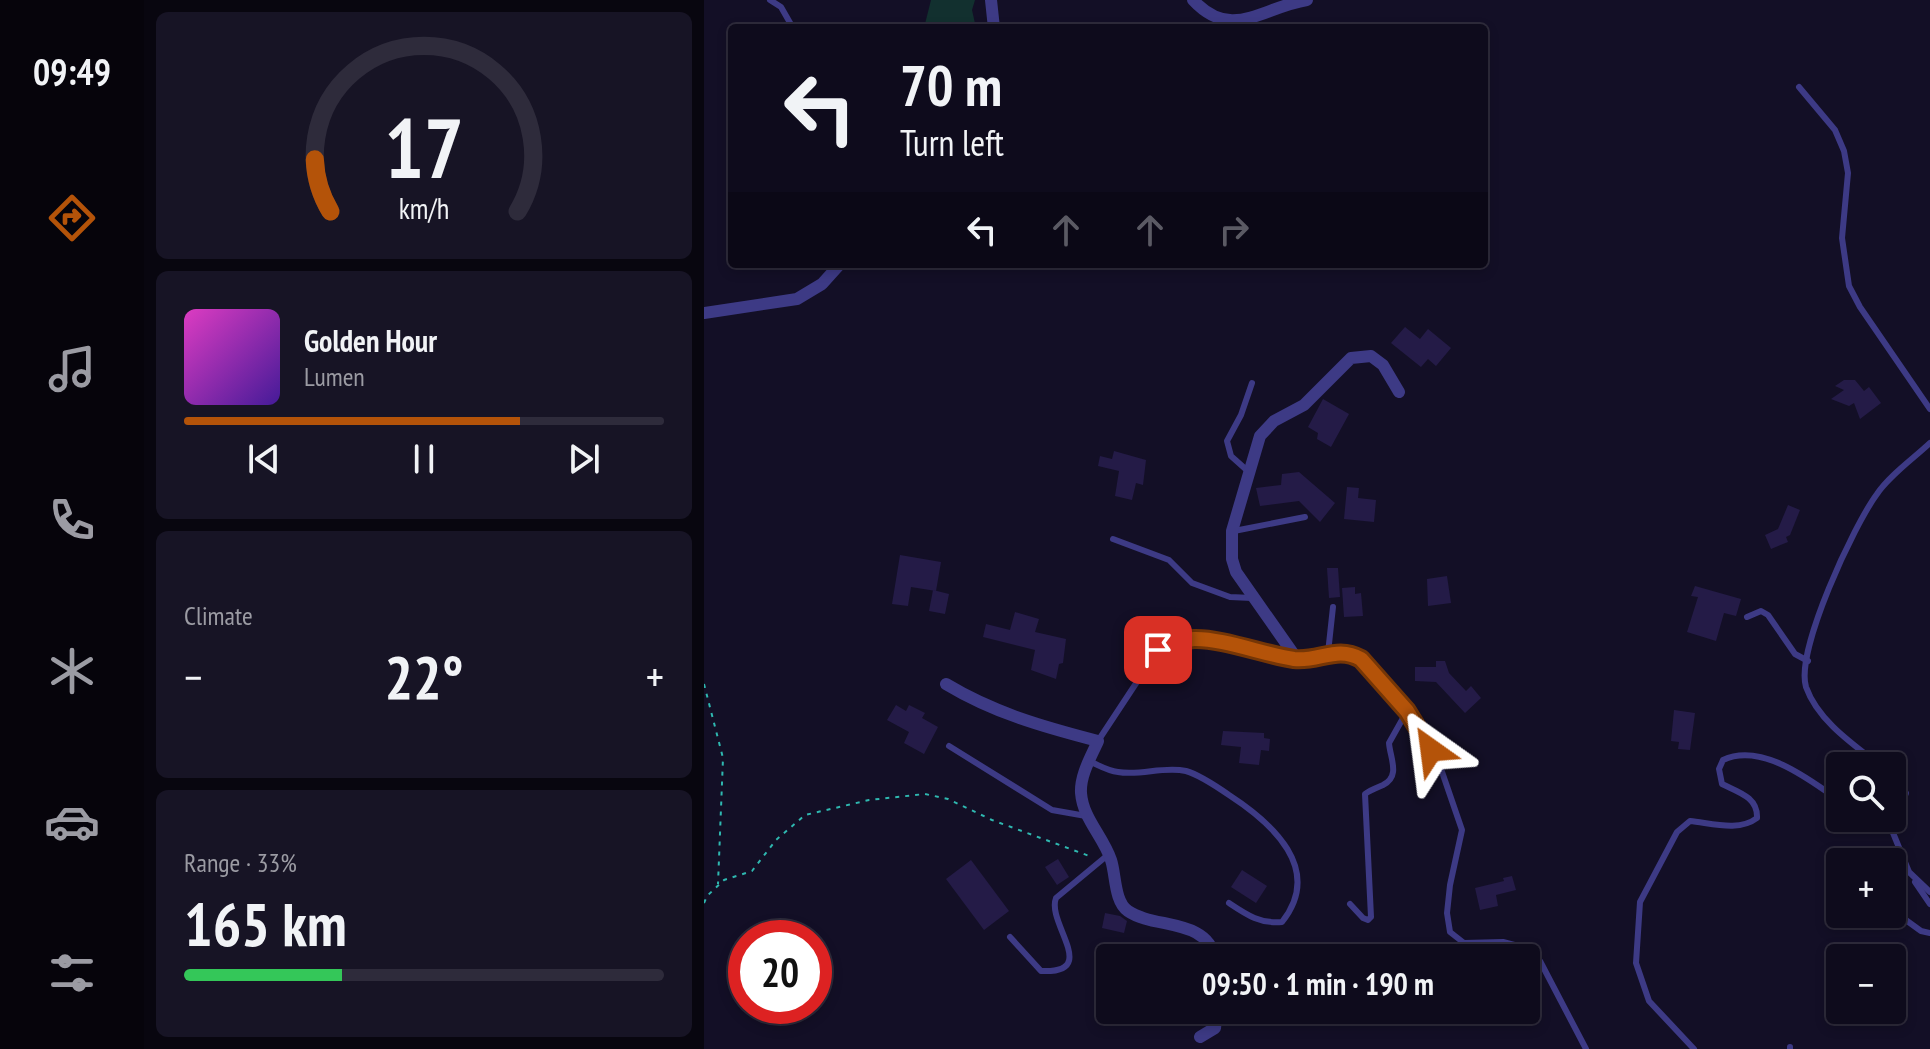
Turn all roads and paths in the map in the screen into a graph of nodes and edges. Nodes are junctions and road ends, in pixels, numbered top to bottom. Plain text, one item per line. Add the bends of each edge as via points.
1 (770, 0) edge
2 (991, 0) edge
3 (1193, 0) edge
4 (1307, 0) edge
5 (791, 24) edge
6 (994, 24) edge
7 (1799, 87) dead end
8 (836, 268) edge
9 (704, 313) edge
10 (1252, 383) dead end
11 (1399, 392) dead end
12 (1930, 409) edge
13 (1930, 443) edge
14 (1250, 473) junction
15 (1305, 517) dead end
16 (1232, 531) junction
17 (1113, 539) dead end
18 (1255, 598) junction
19 (1333, 607) dead end
20 (1747, 617) dead end
21 (1328, 653) junction
22 (1297, 659) junction
23 (1808, 661) junction
24 (704, 684) edge
25 (946, 684) dead end
26 (1407, 711) junction
27 (1098, 741) junction
28 (949, 746) dead end
29 (1863, 752) edge
30 (1089, 761) junction
31 (1826, 791) edge
32 (1086, 816) junction
33 (1893, 832) edge
34 (1105, 858) junction
35 (1909, 872) junction
36 (718, 885) junction
37 (1930, 892) edge
38 (704, 903) edge
39 (1229, 903) dead end
40 (1350, 904) dead end
41 (1930, 904) edge
42 (1906, 920) edge
43 (1930, 933) edge
44 (1010, 937) dead end
45 (1210, 944) edge
46 (1215, 1024) edge
47 (1200, 1037) dead end
48 (1586, 1049) edge
49 (1694, 1049) edge

1 - 5 lane
2 - 6 street
3 - 4 street via 1218,20 1235,22
7 - 12 lane via 1835,130 1844,151 1848,173 1842,238 1849,286
8 - 9 street via 797,299
10 - 14 lane via 1227,441 1231,456
11 - 14 street via 1371,356 1351,358 1304,405 1266,428
13 - 23 lane via 1879,490 1856,524 1820,610
14 - 16 street
15 - 16 lane
16 - 18 street via 1236,572
17 - 18 lane via 1169,560 1192,583 1230,597
18 - 22 street
19 - 21 lane
20 - 23 lane via 1761,611 1768,615 1795,654
21 - 22 lane
21 - 26 lane via 1352,653 1361,659
22 - 27 lane via 1198,639 1178,641 1158,650
23 - 29 lane via 1805,684 1818,710
24 - 36 path via 723,758
25 - 27 street via 1038,726
26 - 40 lane via 1389,743 1392,778 1365,794 1371,917 1363,918
26 - 48 lane via 1440,766 1462,830 1450,885 1450,932 1464,943 1522,947 1540,961
27 - 30 street
28 - 32 lane via 1052,810
30 - 32 street via 1081,794
30 - 39 lane via 1119,773 1188,771 1255,812 1294,859 1293,908 1282,922 1267,924
31 - 49 lane via 1775,762 1734,755 1719,769 1722,784 1751,798 1757,818 1733,826 1690,821 1670,843 1640,902 1636,963 1649,1001
32 - 34 street
33 - 35 lane
34 - 36 path via 925,794 805,815 752,871
34 - 44 lane via 1053,906 1070,944 1066,965 1054,972 1041,971
34 - 45 street via 1116,875 1125,909 1173,924
35 - 37 lane
35 - 41 lane
36 - 38 path
42 - 43 lane
46 - 47 street

